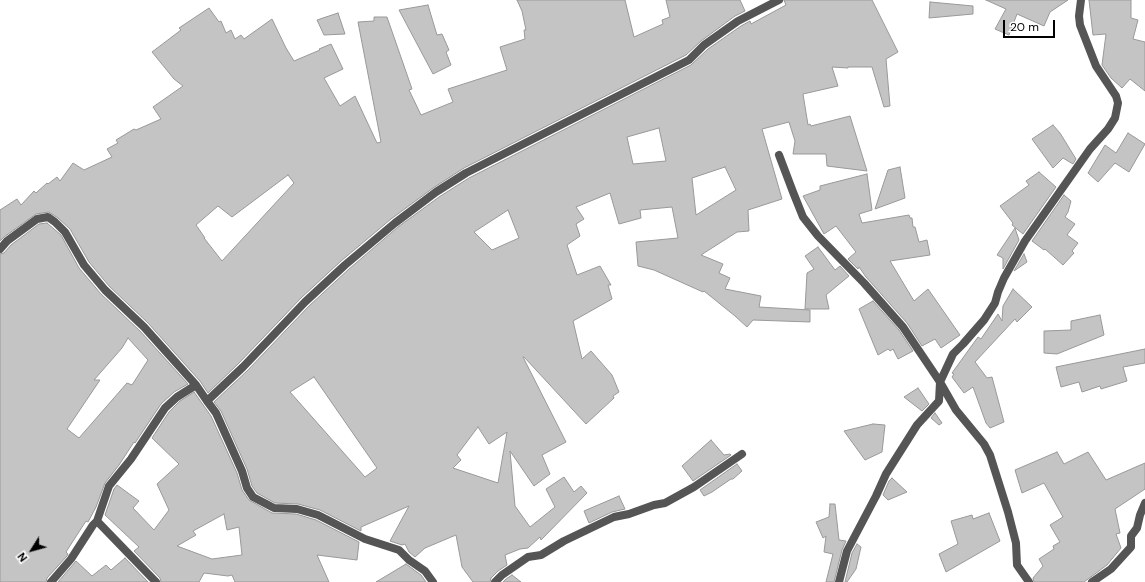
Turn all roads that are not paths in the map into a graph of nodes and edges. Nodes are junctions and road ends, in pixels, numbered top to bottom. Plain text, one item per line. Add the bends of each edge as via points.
1 (779, 0) edge
2 (1081, 0) edge
3 (779, 155) dead end
4 (0, 249) edge
5 (940, 382) junction
6 (196, 385) junction
7 (207, 401) junction
8 (742, 454) dead end
9 (1145, 503) edge
10 (97, 521) junction
11 (51, 582) edge
12 (156, 582) edge
13 (433, 582) edge
14 (495, 582) edge
15 (840, 582) edge
16 (1029, 582) edge
17 (1092, 582) edge

1 - 7 street via 738,21 704,45 689,60 466,173 436,192 345,265
2 - 5 street via 1080,25 1096,66 1116,96 1116,118 1090,149 1025,241 1004,278 995,303 984,320 953,354
3 - 5 street via 803,217 903,327
4 - 6 street via 37,219 48,217 65,232 84,265 105,290 144,327
5 - 15 street via 939,401 917,425 886,474 847,551
5 - 16 street via 956,410 990,455 1016,543 1017,565
6 - 7 street
6 - 10 street via 165,408 110,486
7 - 13 street via 216,413 252,497 274,508 297,509 318,515 365,539 399,550 425,571
8 - 14 street via 694,487 665,503 614,517 541,555 528,557
9 - 17 street via 1137,528 1131,536 1132,547 1111,569
10 - 11 street via 71,559
10 - 12 street

